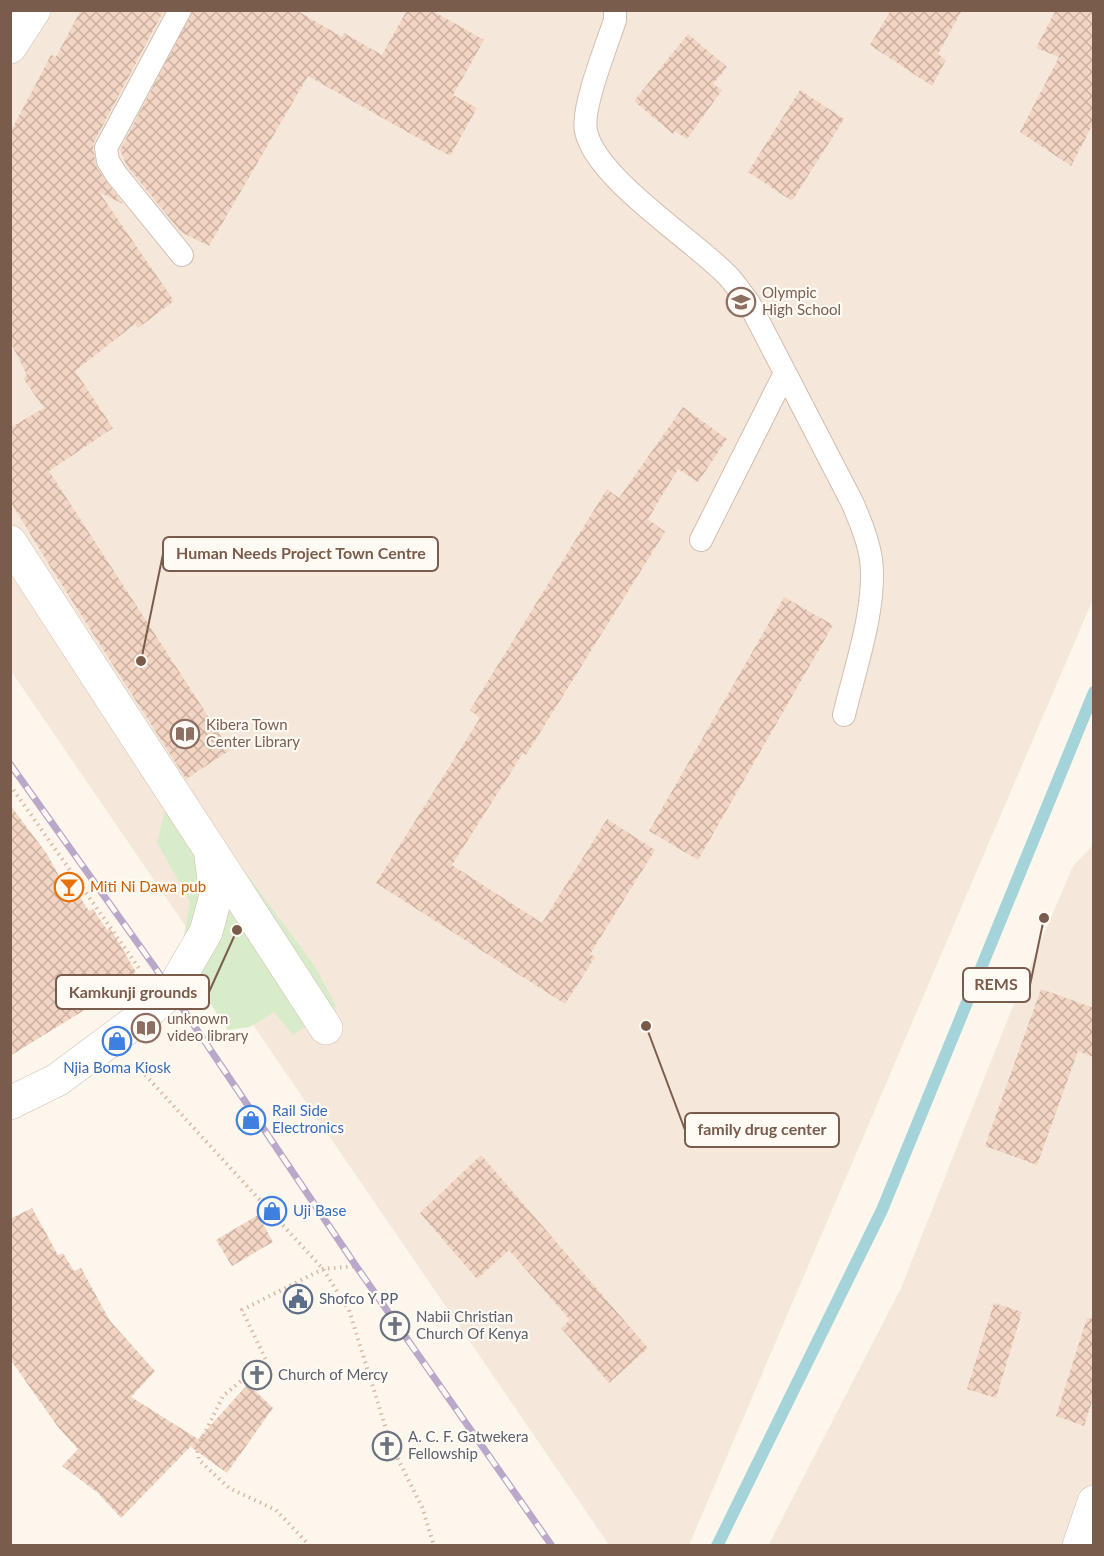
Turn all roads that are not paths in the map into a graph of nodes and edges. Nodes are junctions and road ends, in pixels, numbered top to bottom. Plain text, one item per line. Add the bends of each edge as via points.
1 (34, 10) edge
2 (180, 10) edge
3 (615, 10) edge
4 (10, 47) edge
5 (182, 255) dead end
6 (784, 373) junction
7 (701, 540) dead end
8 (10, 542) edge
9 (844, 715) dead end
10 (211, 851) junction
11 (326, 1028) dead end
12 (10, 1103) edge
13 (1094, 1502) edge
14 (1079, 1545) edge

1 - 4 street
2 - 5 lane via 106,148 116,174
3 - 6 lane via 588,105 586,131 612,175 729,277 748,303
6 - 7 lane
6 - 9 lane via 852,502 871,560 872,593
8 - 10 street
10 - 11 street
10 - 12 street via 216,896 206,932 171,992 57,1080
13 - 14 street

